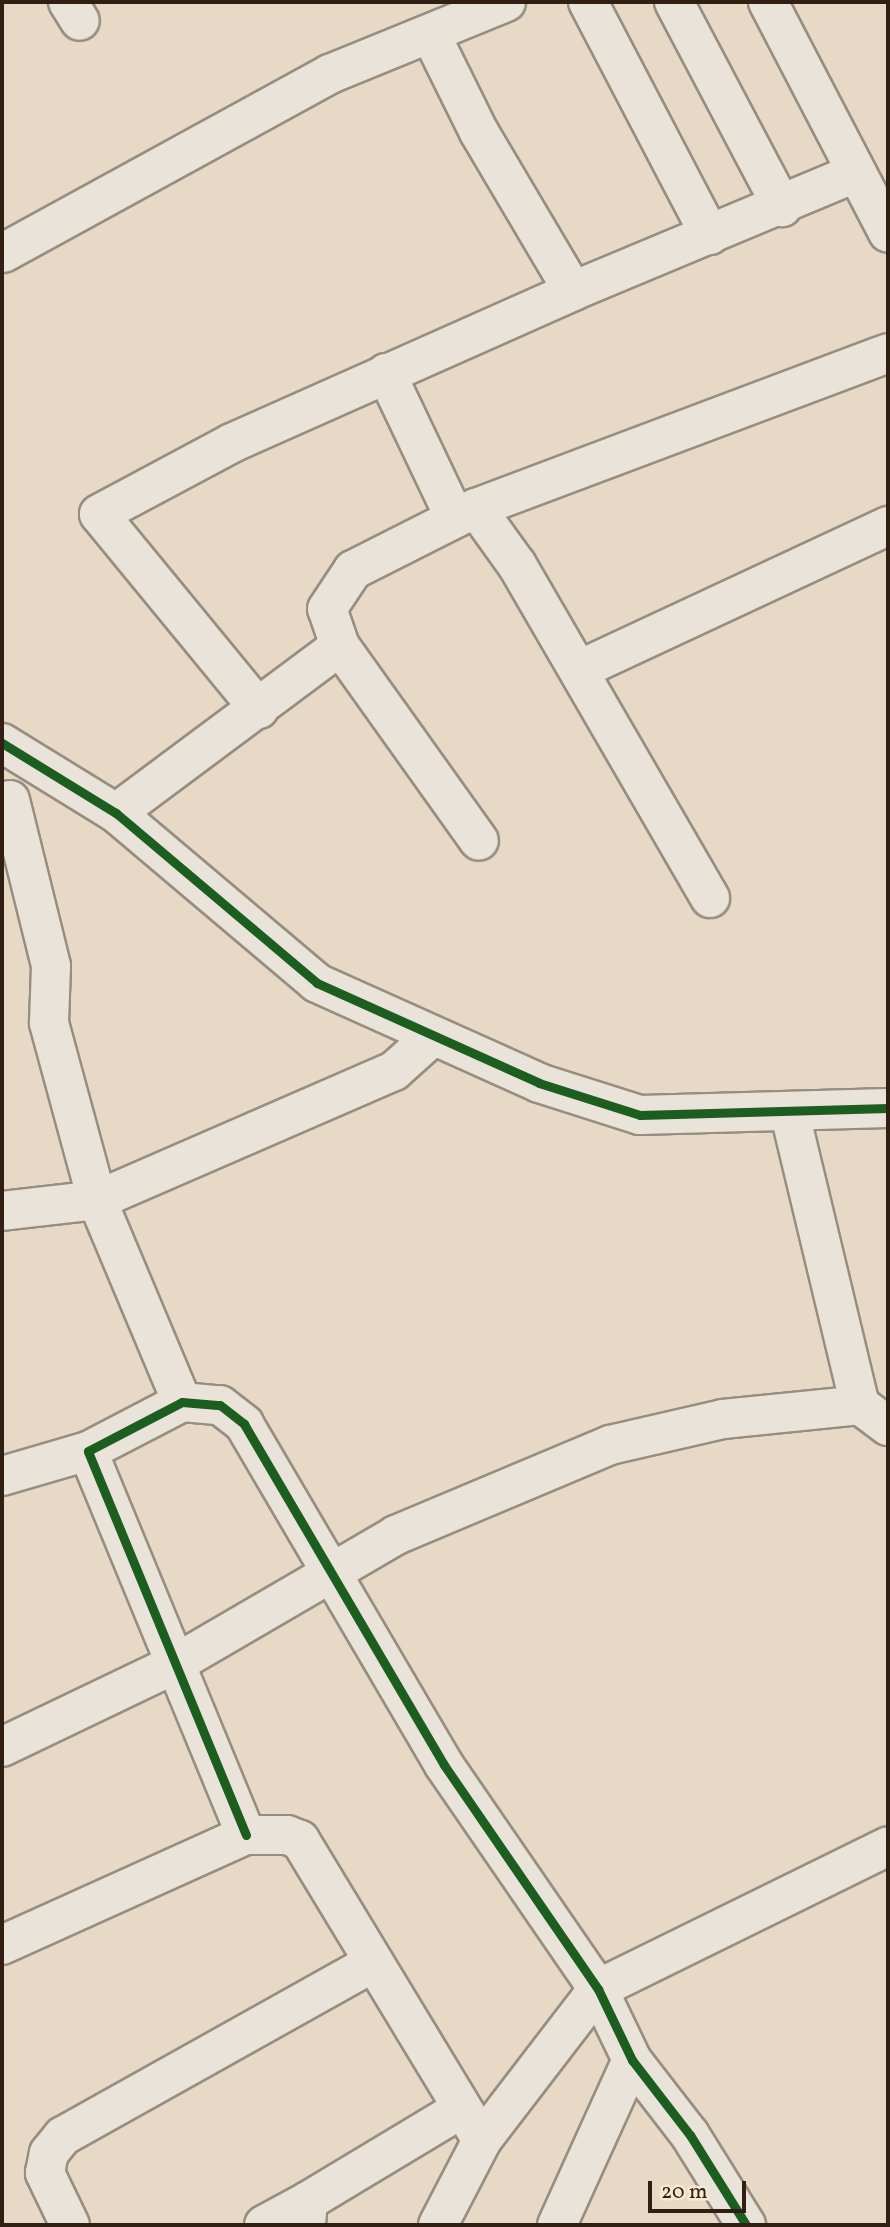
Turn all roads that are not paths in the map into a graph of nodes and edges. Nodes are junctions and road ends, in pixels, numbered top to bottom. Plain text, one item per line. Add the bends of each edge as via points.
1 (506, 2) edge
2 (588, 2) edge
3 (674, 2) edge
4 (768, 2) edge
5 (431, 35) junction
6 (856, 173) junction
7 (782, 207) junction
8 (888, 233) edge
9 (710, 235) junction
10 (3, 253) edge
11 (573, 291) junction
12 (888, 353) edge
13 (386, 373) junction
14 (465, 513) junction
15 (888, 526) edge
16 (341, 646) junction
17 (579, 670) junction
18 (259, 709) junction
19 (2, 743) edge
20 (59, 776) junction
21 (6, 801) edge
22 (116, 813) junction
23 (478, 841) dead end
24 (710, 898) dead end
25 (433, 1037) junction
26 (888, 1108) edge
27 (790, 1114) junction
28 (97, 1200) junction
29 (2, 1211) edge
30 (182, 1402) junction
31 (874, 1416) edge
32 (88, 1451) junction
33 (2, 1476) edge
34 (335, 1575) junction
35 (173, 1665) junction
36 (2, 1747) edge
37 (246, 1835) junction
38 (888, 1846) edge
39 (2, 1945) edge
40 (372, 1963) junction
41 (598, 1989) junction
42 (632, 2060) junction
43 (461, 2109) junction
44 (482, 2140) junction
45 (307, 2213) edge
46 (556, 2224) edge
47 (71, 2225) edge
48 (264, 2225) edge
49 (438, 2225) edge
50 (746, 2225) edge

1 - 5 street
2 - 9 street
3 - 7 street
4 - 6 street
5 - 10 street via 330,74
5 - 11 street via 478,132
6 - 7 street
6 - 8 street
7 - 9 street
9 - 11 street
11 - 13 street
12 - 14 street
13 - 14 street
13 - 18 street via 167,474 99,514
14 - 16 street via 369,561 337,586 327,609
14 - 17 street
15 - 17 street
16 - 18 street
16 - 23 street
17 - 24 street
18 - 22 street
19 - 20 street
20 - 21 street
20 - 22 street
21 - 28 street via 51,967 50,1023
22 - 25 street via 317,983
25 - 27 street via 591,1103 640,1115
25 - 28 street via 394,1071
26 - 27 street
27 - 31 street
28 - 29 street
28 - 30 street
30 - 32 street
30 - 34 street via 220,1405 244,1424
31 - 34 street via 723,1419 610,1445 396,1535
32 - 33 street
32 - 35 street
34 - 35 street
34 - 41 street via 444,1765
35 - 36 street
35 - 37 street
37 - 39 street
37 - 40 street via 274,1832 300,1840
38 - 41 street
40 - 43 street
40 - 47 street via 63,2136 49,2153 45,2173
41 - 42 street
41 - 44 street
42 - 46 street
42 - 50 street via 690,2135
43 - 44 street
43 - 45 street
44 - 49 street
45 - 48 street

